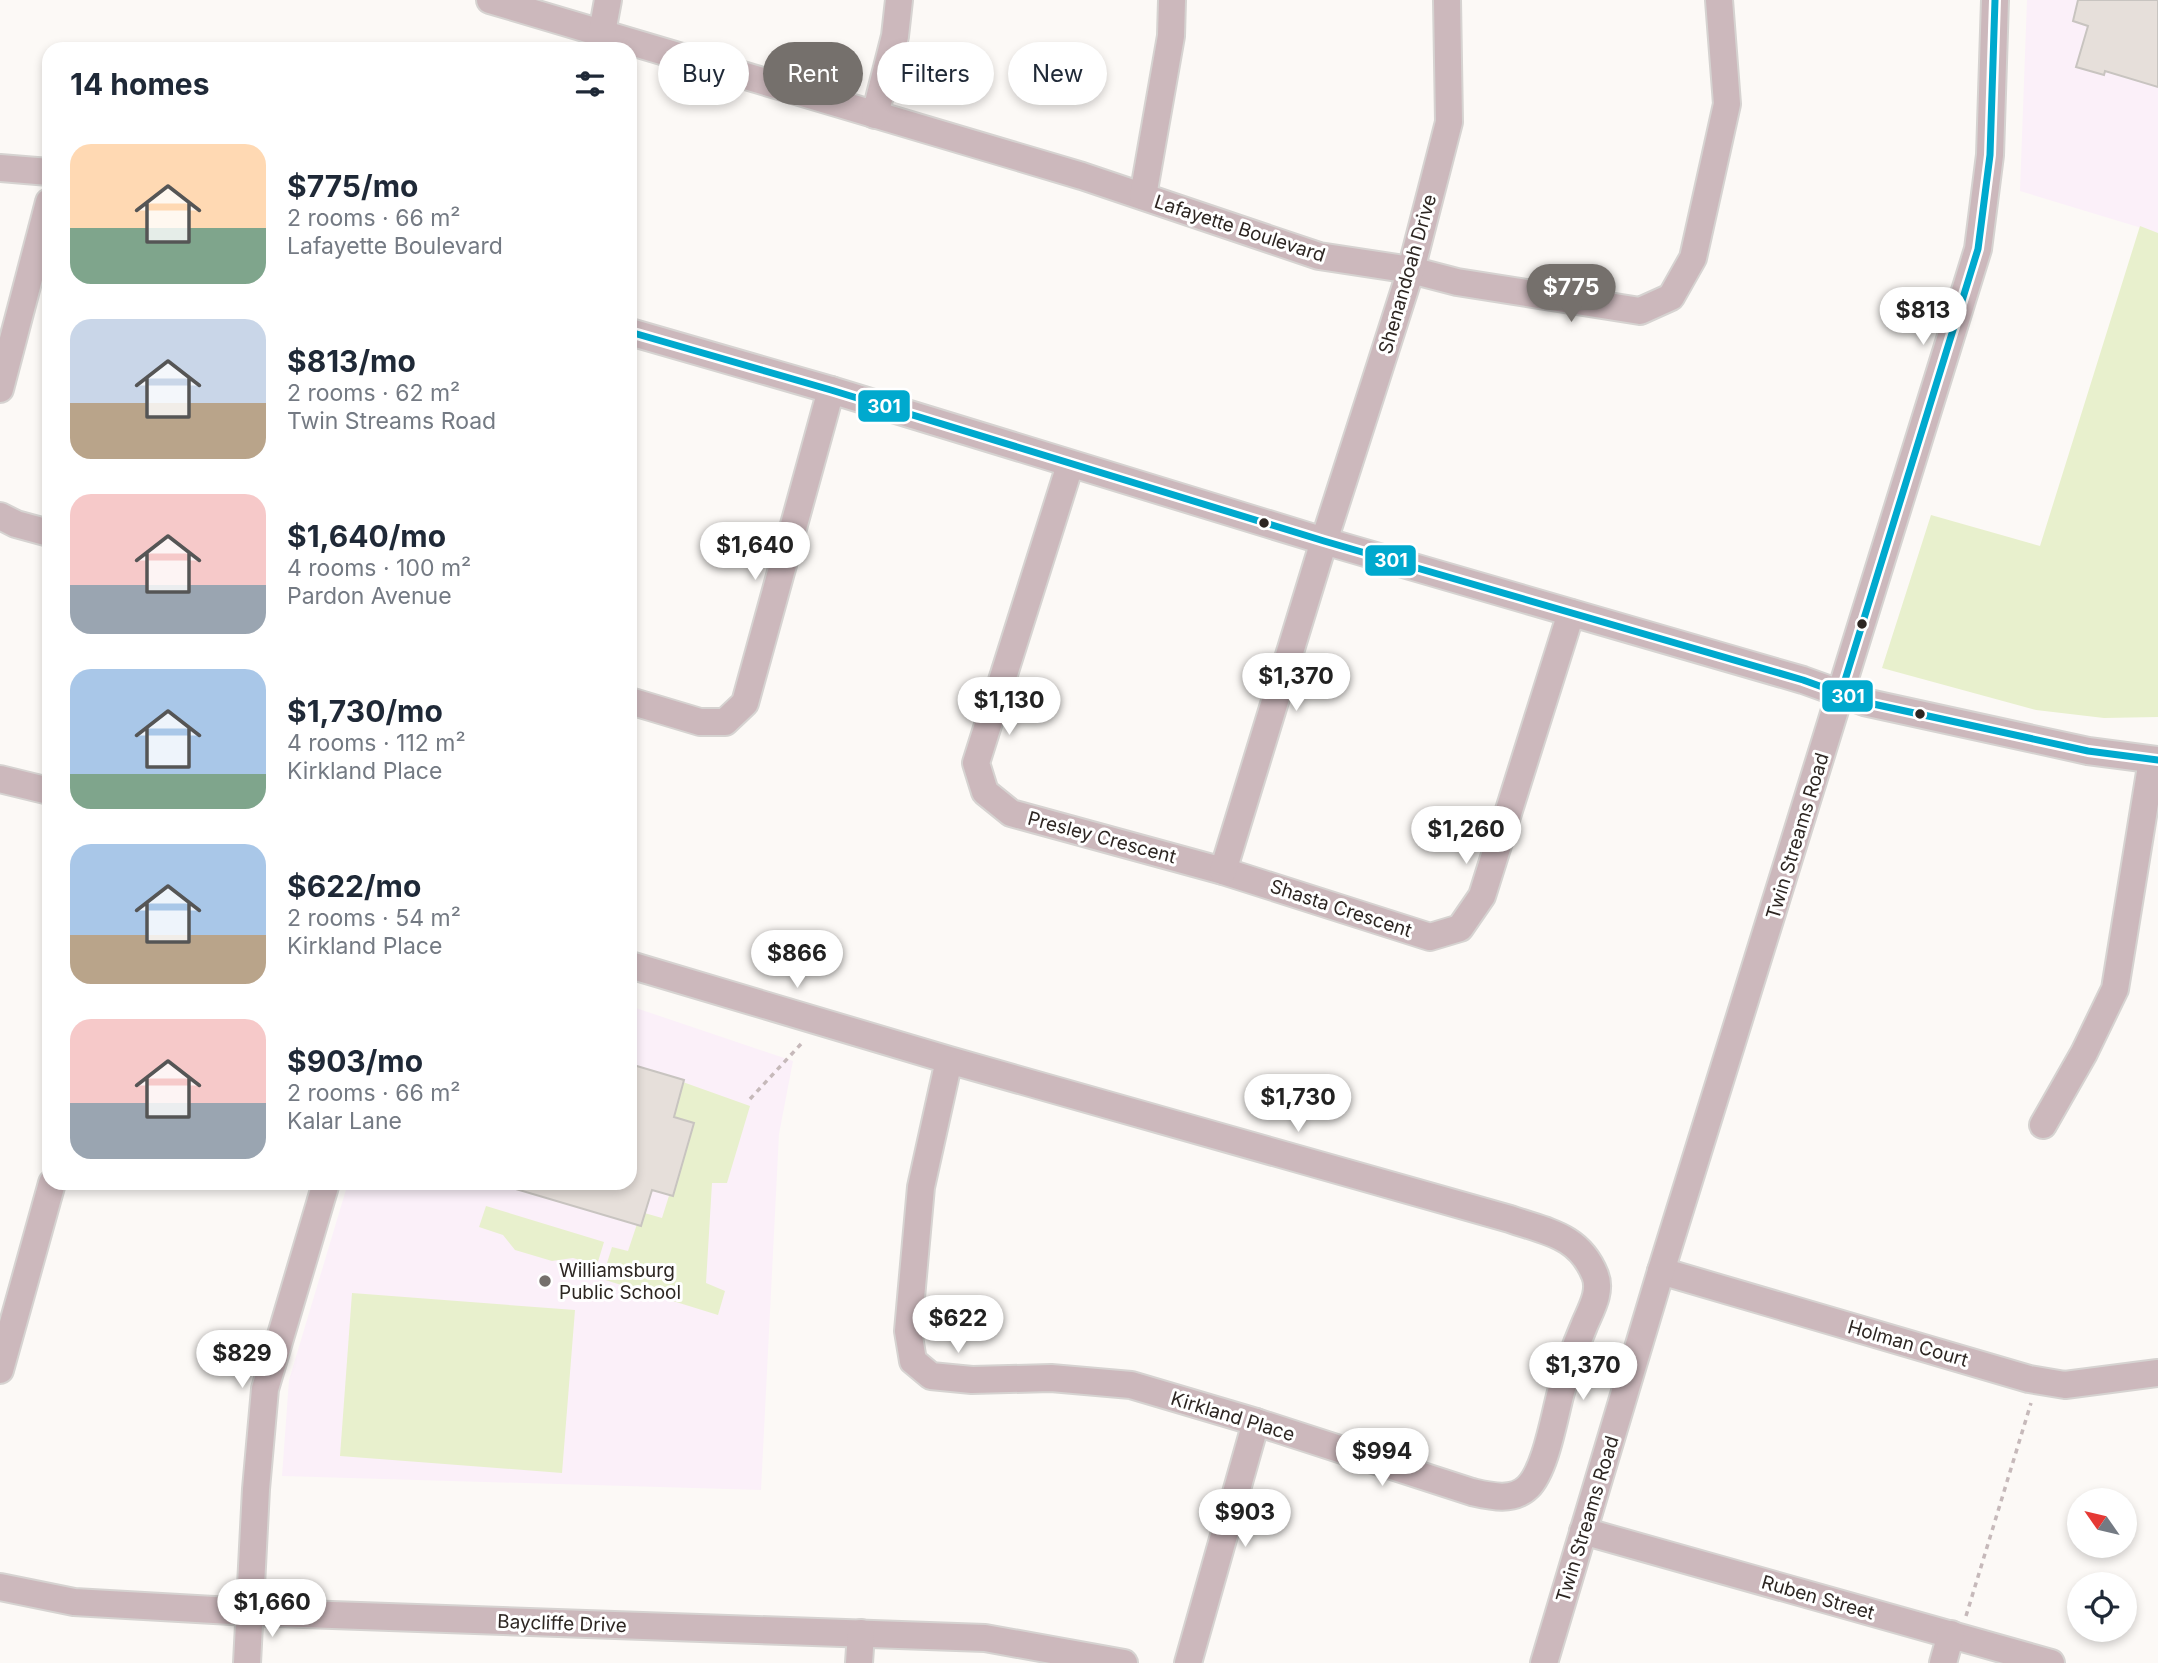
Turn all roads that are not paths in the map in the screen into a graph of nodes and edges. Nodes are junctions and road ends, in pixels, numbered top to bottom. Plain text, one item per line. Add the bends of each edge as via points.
1 (490, 0) edge
2 (608, 0) edge
3 (899, 0) edge
4 (1172, 0) edge
5 (1447, 0) edge
6 (1719, 0) edge
7 (1995, 0) edge
8 (601, 41) edge
9 (637, 51) edge
10 (875, 115) junction
11 (0, 168) edge
12 (42, 171) edge
13 (1143, 196) junction
14 (42, 229) edge
15 (1411, 270) junction
16 (637, 334) edge
17 (0, 389) edge
18 (831, 390) junction
19 (1070, 465) junction
20 (0, 516) edge
21 (42, 531) edge
22 (1324, 541) junction
23 (1571, 613) junction
24 (1841, 693) junction
25 (637, 703) edge
26 (2155, 760) edge
27 (0, 779) edge
28 (42, 789) edge
29 (1223, 871) junction
30 (637, 967) edge
31 (949, 1060) junction
32 (2043, 1125) dead end
33 (50, 1190) edge
34 (324, 1190) edge
35 (1661, 1271) junction
36 (5, 1330) edge
37 (0, 1370) edge
38 (2158, 1373) edge
39 (1256, 1422) junction
40 (1583, 1531) junction
41 (0, 1587) edge
42 (249, 1612) junction
43 (861, 1633) junction
44 (1951, 1634) junction
45 (247, 1663) edge
46 (859, 1663) edge
47 (1124, 1663) edge
48 (1188, 1663) edge
49 (1544, 1663) edge
50 (1943, 1663) edge
51 (2052, 1663) edge

1 - 8 street, Lafayette Boulevard
2 - 8 street
3 - 10 street
4 - 13 street via 1171,36
5 - 15 street, Shenandoah Drive via 1450,122
6 - 15 street, Lafayette Boulevard via 1727,104 1693,258 1671,297 1640,311 1457,282
7 - 24 street, Twin Streams Road via 1990,155 1978,249
9 - 10 street, Lafayette Boulevard
10 - 13 street, Lafayette Boulevard
11 - 12 street
13 - 15 street, Lafayette Boulevard via 1319,256
14 - 17 street
15 - 22 street, Shenandoah Drive
16 - 18 street
18 - 19 street
18 - 25 street via 745,703 725,722 700,722
19 - 22 street
19 - 29 street, Presley Crescent via 976,762 985,792 1012,813
20 - 21 street
22 - 23 street
22 - 29 street
23 - 24 street
23 - 29 street, Shasta Crescent via 1482,895 1460,928 1430,937
24 - 26 street via 2074,749
24 - 35 street, Twin Streams Road
26 - 32 street via 2115,989
27 - 28 street
30 - 31 street, Kirkland Place
31 - 39 street, Kirkland Place via 920,1187 908,1331 913,1361 931,1376 1131,1385
31 - 39 street, Kirkland Place via 1510,1219 1580,1248 1597,1277 1597,1295 1562,1389 1539,1470 1527,1488 1515,1494 1497,1497 1472,1492
33 - 36 street
34 - 42 street via 265,1389
35 - 38 street, Holman Court via 2038,1380 2065,1385
35 - 40 street, Twin Streams Road
36 - 37 street
39 - 48 street
40 - 44 street, Ruben Street
40 - 49 street, Twin Streams Road
41 - 42 street, Baycliffe Drive via 74,1602
42 - 43 street, Baycliffe Drive
42 - 45 street
43 - 46 street
43 - 47 street, Baycliffe Drive via 985,1638
44 - 50 street
44 - 51 street, Ruben Street

